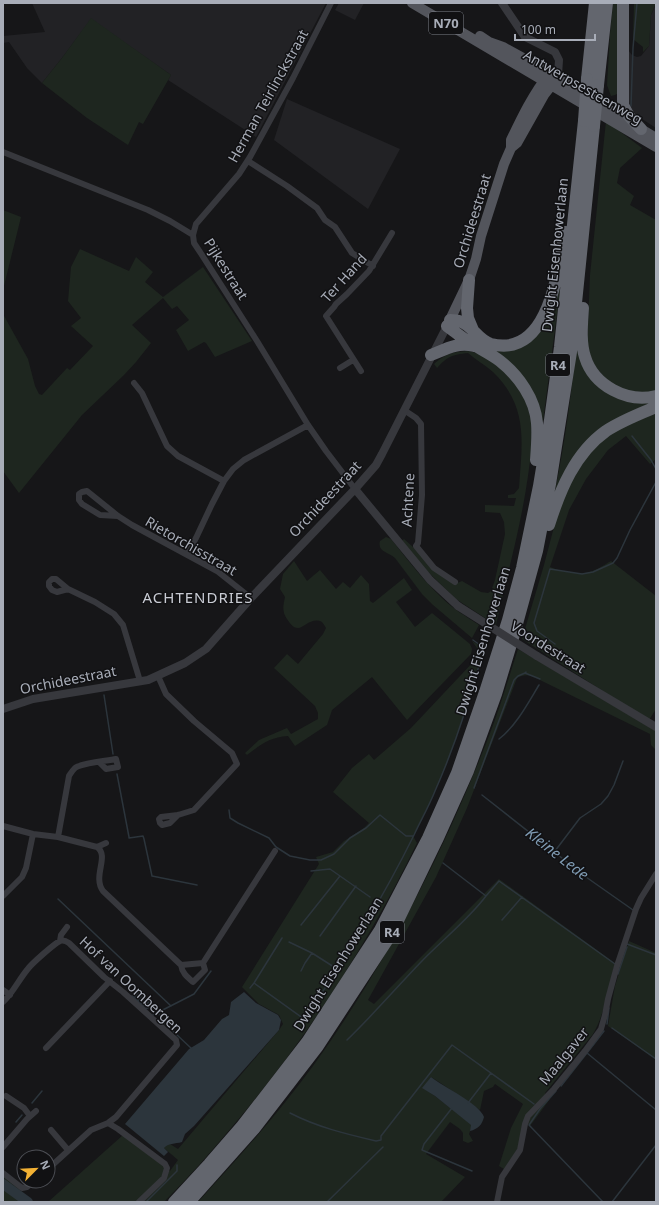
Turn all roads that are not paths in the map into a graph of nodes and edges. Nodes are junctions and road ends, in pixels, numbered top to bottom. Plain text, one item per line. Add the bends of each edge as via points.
1 (331, 3) edge
2 (412, 3) edge
3 (424, 3) edge
4 (502, 3) edge
5 (595, 3) edge
6 (606, 3) edge
7 (623, 3) edge
8 (550, 80) junction
9 (589, 123) junction
10 (641, 128) junction
11 (656, 138) edge
12 (656, 147) edge
13 (3, 152) edge
14 (248, 161) junction
15 (578, 183) junction
16 (392, 233) dead end
17 (193, 235) junction
18 (581, 261) junction
19 (373, 266) junction
20 (468, 280) junction
21 (449, 323) junction
22 (474, 331) junction
23 (477, 346) junction
24 (431, 355) junction
25 (353, 360) junction
26 (340, 368) dead end
27 (361, 371) dead end
28 (134, 383) dead end
29 (656, 396) edge
30 (656, 407) edge
31 (404, 410) junction
32 (308, 425) junction
33 (224, 481) junction
34 (355, 489) junction
35 (118, 516) junction
36 (532, 549) junction
37 (187, 554) junction
38 (455, 582) dead end
39 (68, 590) dead end
40 (251, 598) junction
41 (158, 676) junction
42 (140, 681) junction
43 (3, 709) edge
44 (656, 726) edge
45 (99, 762) dead end
46 (178, 815) dead end
47 (3, 826) edge
48 (33, 834) junction
49 (58, 837) junction
50 (106, 843) dead end
51 (99, 848) junction
52 (275, 851) dead end
53 (656, 874) edge
54 (3, 896) edge
55 (67, 927) dead end
56 (60, 941) junction
57 (203, 963) junction
58 (180, 965) junction
59 (110, 981) junction
60 (3, 990) edge
61 (10, 995) junction
62 (3, 1002) edge
63 (46, 1048) dead end
64 (6, 1096) dead end
65 (36, 1111) dead end
66 (30, 1116) junction
67 (108, 1123) junction
68 (51, 1130) dead end
69 (3, 1147) edge
70 (68, 1150) junction
71 (56, 1161) edge
72 (3, 1173) edge
73 (16, 1183) edge
74 (139, 1202) edge
75 (174, 1202) edge
76 (189, 1202) edge
77 (497, 1202) edge

1 - 14 street, Herman Teirlinckstraat
2 - 8 main road, Antwerpsesteenweg / N70
3 - 8 main road, Antwerpsesteenweg / N70 via 489,42 503,47
4 - 8 street via 525,37 555,52 559,60 558,75
5 - 9 highway, Dwight Eisenhowerlaan / R4, bridge via 587,79
6 - 9 highway, Dwight Eisenhowerlaan / R4, bridge via 600,71
7 - 10 highway via 623,105 629,116
8 - 10 main road, Antwerpsesteenweg / N70
8 - 12 main road, Antwerpsesteenweg / N70
8 - 20 main road, Orchideestraat via 504,164
9 - 15 highway, Dwight Eisenhowerlaan / R4
9 - 18 highway, Dwight Eisenhowerlaan / R4
10 - 11 main road, Antwerpsesteenweg / N70
13 - 17 street, Pijkestraat via 148,210
14 - 17 street, Herman Teirlinckstraat via 196,224
14 - 19 street via 316,208 325,220 335,227 352,253
15 - 22 highway via 570,205 555,287 547,309 536,327 523,340 507,346 488,343
15 - 36 highway, Dwight Eisenhowerlaan / R4 via 558,362
16 - 19 street, Ter Hand
17 - 32 street, Pijkestraat via 194,243
18 - 29 highway via 584,282 582,346 590,368 601,382 624,395 638,398
18 - 36 highway, Dwight Eisenhowerlaan / R4 via 571,352 550,484
19 - 25 street, Ter Hand via 326,316
20 - 21 main road, Orchideestraat
20 - 22 highway via 468,318
21 - 22 highway via 460,321
21 - 23 highway
21 - 24 street, Orchideestraat
23 - 24 highway via 452,346
23 - 36 highway via 511,370 522,383 534,408 538,441 528,505
24 - 31 street, Orchideestraat
25 - 26 street
25 - 27 street, Ter Hand
28 - 33 street via 142,393 167,446 178,456
30 - 36 highway via 617,424 605,432 579,458 562,490 547,532
31 - 34 street, Orchideestraat via 376,465
31 - 38 street, Achtene via 421,424 422,495 416,546 434,568
32 - 33 street via 244,460
32 - 34 street, Pijkestraat
33 - 37 street
34 - 40 street, Orchideestraat
34 - 44 street, Voordestraat, bridge via 430,580 458,606
35 - 35 street, Rietorchisstraat via 87,491 80,494 79,500 82,504 100,515
35 - 37 street, Rietorchisstraat
36 - 75 highway, Dwight Eisenhowerlaan / R4 via 457,773 428,838 380,930 307,1042 242,1126
36 - 76 highway, Dwight Eisenhowerlaan / R4 via 515,631 496,694 468,771 392,933 318,1046 254,1130
37 - 40 street, Rietorchisstraat via 217,571
39 - 42 street via 114,614 123,625
40 - 41 street, Orchideestraat via 206,649 185,664
41 - 42 street, Orchideestraat
41 - 46 street via 166,694 232,753 237,764 194,810
42 - 43 street, Orchideestraat via 33,699
45 - 49 street via 76,767 71,771
47 - 48 street
48 - 49 street
48 - 54 street via 22,877
49 - 51 street
50 - 51 street
51 - 58 street via 103,855 100,886
52 - 57 street
53 - 77 street, Maalgaver via 636,909 613,979 601,1029 554,1089 528,1116 520,1150 502,1177
55 - 56 street via 60,935
56 - 59 street, Hof van Oombergen via 69,943
56 - 61 street, Hof van Oombergen via 29,967
57 - 58 street
57 - 58 street via 205,970 193,982 185,975
59 - 63 street
59 - 67 street, Hof van Oombergen via 176,1040 177,1045 116,1117
60 - 61 street
61 - 62 street, Hof van Oombergen
64 - 66 street via 24,1108
65 - 66 street
66 - 69 street
67 - 70 street via 91,1130
67 - 74 street via 167,1168 164,1178
68 - 70 street
70 - 71 street
72 - 73 street

